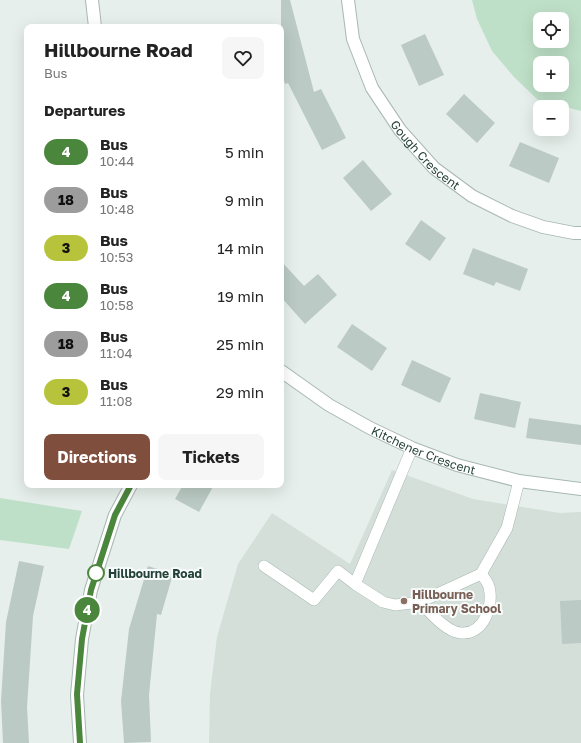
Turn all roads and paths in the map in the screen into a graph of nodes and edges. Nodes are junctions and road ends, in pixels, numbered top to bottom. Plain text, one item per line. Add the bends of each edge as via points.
1 (92, 0) edge
2 (348, 0) edge
3 (95, 24) edge
4 (581, 233) edge
5 (284, 373) edge
6 (412, 448) junction
7 (519, 481) junction
8 (129, 488) edge
9 (581, 489) edge
10 (264, 566) dead end
11 (481, 574) junction
12 (355, 584) junction
13 (420, 602) junction
14 (80, 743) edge

1 - 3 street
2 - 4 street, Gough Crescent via 353,39 372,88 400,130 434,168 472,196 512,216 543,226
5 - 6 street, Kitchener Crescent via 329,405
6 - 7 street, Kitchener Crescent via 457,465
6 - 12 lane
7 - 9 street, Kitchener Crescent
7 - 11 lane via 507,528
8 - 14 street via 115,515 91,590 82,639 77,694
10 - 12 lane via 314,600 338,571
11 - 13 lane
11 - 13 lane via 489,586 491,598 481,626 470,632 461,633 450,629
12 - 13 lane via 383,602 395,605

